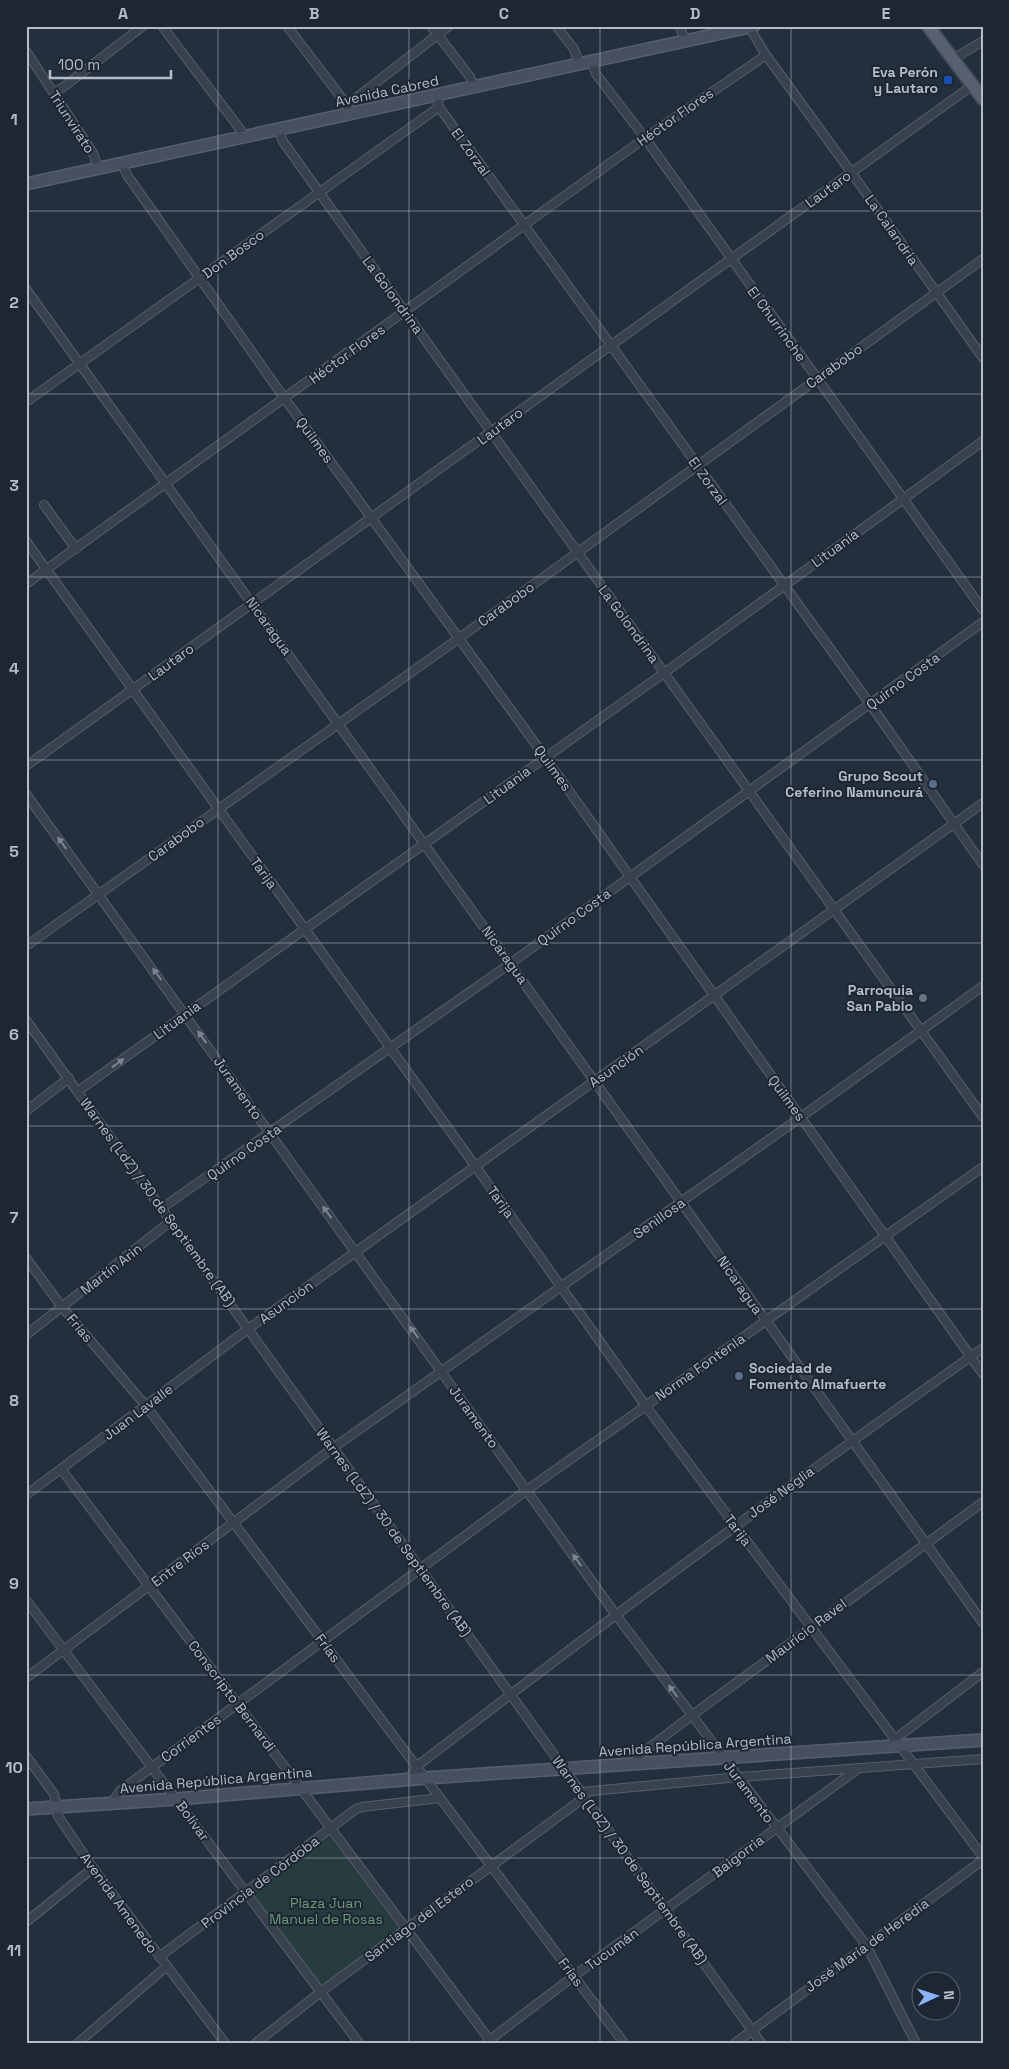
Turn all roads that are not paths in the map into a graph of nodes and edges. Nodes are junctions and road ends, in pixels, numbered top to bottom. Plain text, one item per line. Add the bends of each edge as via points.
1 (143, 26) edge
2 (162, 26) edge
3 (287, 26) edge
4 (431, 26) edge
5 (449, 26) edge
6 (556, 26) edge
7 (679, 26) edge
8 (928, 26) edge
9 (752, 27) edge
10 (438, 35) junction
11 (686, 41) junction
12 (983, 41) edge
13 (26, 51) edge
14 (766, 55) junction
15 (953, 59) junction
16 (592, 62) junction
17 (34, 64) junction
18 (580, 65) junction
19 (26, 69) edge
20 (973, 86) junction
21 (475, 87) junction
22 (53, 92) junction
23 (983, 99) edge
24 (438, 101) junction
25 (348, 110) junction
26 (279, 129) junction
27 (244, 136) junction
28 (644, 138) junction
29 (122, 163) junction
30 (98, 168) junction
31 (852, 172) junction
32 (26, 184) edge
33 (319, 192) junction
34 (525, 226) junction
35 (730, 259) junction
36 (983, 259) edge
37 (200, 278) junction
38 (26, 289) edge
39 (936, 292) junction
40 (405, 312) junction
41 (610, 345) junction
42 (983, 358) edge
43 (79, 364) junction
44 (817, 379) junction
45 (285, 399) junction
46 (26, 402) edge
47 (491, 432) junction
48 (983, 441) edge
49 (696, 465) junction
50 (167, 483) junction
51 (903, 499) junction
52 (44, 505) dead end
53 (373, 517) junction
54 (26, 541) edge
55 (76, 549) junction
56 (577, 552) junction
57 (47, 570) junction
58 (26, 584) edge
59 (783, 586) junction
60 (252, 603) junction
61 (983, 610) edge
62 (983, 622) edge
63 (458, 639) junction
64 (664, 673) junction
65 (133, 689) junction
66 (870, 704) junction
67 (338, 723) junction
68 (545, 757) junction
69 (26, 766) edge
70 (749, 791) junction
71 (26, 794) edge
72 (983, 803) edge
73 (218, 808) junction
74 (954, 824) junction
75 (425, 844) junction
76 (983, 864) edge
77 (630, 877) junction
78 (99, 894) junction
79 (834, 910) junction
80 (304, 929) junction
81 (26, 946) edge
82 (510, 963) junction
83 (983, 986) edge
84 (714, 996) junction
85 (186, 1014) junction
86 (26, 1020) edge
87 (922, 1030) junction
88 (390, 1047) junction
89 (69, 1078) junction
90 (594, 1082) junction
91 (78, 1091) junction
92 (26, 1111) edge
93 (802, 1117) junction
94 (983, 1118) edge
95 (270, 1133) junction
96 (476, 1167) junction
97 (983, 1167) edge
98 (681, 1202) junction
99 (162, 1208) junction
100 (171, 1221) junction
101 (886, 1237) junction
102 (356, 1252) junction
103 (26, 1258) edge
104 (562, 1287) junction
105 (62, 1307) junction
106 (765, 1321) junction
107 (248, 1329) junction
108 (26, 1335) edge
109 (983, 1348) edge
110 (971, 1356) junction
111 (442, 1372) junction
112 (983, 1374) edge
113 (645, 1405) junction
114 (146, 1406) junction
115 (851, 1441) junction
116 (333, 1448) junction
117 (62, 1469) junction
118 (527, 1490) junction
119 (26, 1495) edge
120 (983, 1502) edge
121 (234, 1523) junction
122 (735, 1526) junction
123 (924, 1543) junction
124 (420, 1568) junction
125 (150, 1586) junction
126 (26, 1600) edge
127 (616, 1615) junction
128 (983, 1623) edge
129 (811, 1627) junction
130 (322, 1640) junction
131 (64, 1650) junction
132 (983, 1672) edge
133 (26, 1678) edge
134 (510, 1694) junction
135 (237, 1704) junction
136 (691, 1716) junction
137 (983, 1740) edge
138 (896, 1743) junction
139 (26, 1756) edge
140 (724, 1758) junction
141 (983, 1759) edge
142 (913, 1764) junction
143 (633, 1765) junction
144 (152, 1766) junction
145 (417, 1766) junction
146 (859, 1768) junction
147 (564, 1770) junction
148 (739, 1777) junction
149 (426, 1778) junction
150 (408, 1780) junction
151 (302, 1788) junction
152 (583, 1795) junction
153 (440, 1798) junction
154 (177, 1799) junction
155 (111, 1804) junction
156 (57, 1807) junction
157 (26, 1809) edge
158 (332, 1828) junction
159 (777, 1828) junction
160 (983, 1859) edge
161 (490, 1866) junction
162 (93, 1868) junction
163 (246, 1893) junction
164 (666, 1910) junction
165 (26, 1922) edge
166 (406, 1929) junction
167 (866, 1946) junction
168 (159, 1957) junction
169 (167, 1966) junction
170 (574, 1976) junction
171 (322, 1991) junction
172 (752, 2030) junction
173 (489, 2042) edge
174 (78, 2043) edge
175 (225, 2043) edge
176 (256, 2043) edge
177 (359, 2043) edge
178 (624, 2043) edge
179 (735, 2043) edge
180 (761, 2043) edge
181 (916, 2043) edge

1 - 22 street
2 - 27 street
3 - 25 street
4 - 10 street
5 - 10 street
6 - 18 street via 574,50
7 - 11 street
8 - 15 main road
9 - 11 main road, Avenida Cabred
9 - 14 street, La Calandria
10 - 21 street
10 - 25 street
11 - 16 main road, Avenida Cabred
12 - 15 street
13 - 17 street, Triunvirato
14 - 28 street, Héctor Flores
14 - 31 street, La Calandria
15 - 20 main road
16 - 18 main road, Avenida Cabred
16 - 28 street, El Churrinche via 596,74
17 - 19 street
17 - 22 street, Triunvirato
18 - 21 main road, Avenida Cabred
20 - 23 main road
20 - 31 street, Lautaro
21 - 24 main road, Avenida Cabred
22 - 30 street, Triunvirato
24 - 25 main road, Avenida Cabred
24 - 33 street, Don Bosco
24 - 34 street, El Zorzal
25 - 26 main road, Avenida Cabred
26 - 27 main road, Avenida Cabred
26 - 33 street, La Golondrina via 282,140
27 - 29 main road, Avenida Cabred
28 - 34 street, Héctor Flores
28 - 35 street, El Churrinche
29 - 30 main road, Avenida Cabred
29 - 37 street, Quilmes via 127,175
30 - 32 main road, Avenida Cabred
31 - 35 street, Lautaro
31 - 39 street, La Calandria
33 - 37 street, Don Bosco
33 - 40 street, La Golondrina
34 - 40 street, Héctor Flores
34 - 41 street, El Zorzal
35 - 41 street, Lautaro
35 - 44 street, El Churrinche
36 - 39 street, Carabobo
37 - 43 street, Don Bosco
37 - 45 street, Quilmes
38 - 43 street, Nicaragua
39 - 42 street, La Calandria
39 - 44 street, Carabobo
40 - 45 street, Héctor Flores
40 - 47 street, La Golondrina
41 - 47 street, Lautaro
41 - 49 street, El Zorzal
43 - 46 street, Don Bosco
43 - 50 street, Nicaragua
44 - 49 street, Carabobo
44 - 51 street, El Churrinche
45 - 50 street, Héctor Flores
45 - 53 street, Quilmes
47 - 53 street, Lautaro
47 - 56 street, La Golondrina
48 - 51 street, Lituania
49 - 56 street, Carabobo
49 - 59 street, El Zorzal
50 - 55 street, Héctor Flores
50 - 60 street, Nicaragua
51 - 59 street, Lituania
51 - 61 street, El Churrinche
52 - 55 street
53 - 60 street, Lautaro
53 - 63 street, Quilmes
54 - 57 street, Tarija
55 - 57 street, Héctor Flores
56 - 63 street, Carabobo
56 - 64 street, La Golondrina
57 - 58 street, Héctor Flores
57 - 65 street, Tarija
59 - 64 street, Lituania
59 - 66 street, El Zorzal
60 - 65 street, Lautaro
60 - 67 street, Nicaragua
62 - 66 street, Quirno Costa
63 - 67 street, Carabobo
63 - 68 street, Quilmes
64 - 68 street, Lituania
64 - 70 street, La Golondrina
65 - 69 street, Lautaro
65 - 73 street, Tarija
66 - 70 street, Quirno Costa
66 - 74 street, El Zorzal
67 - 73 street, Carabobo
67 - 75 street, Nicaragua
68 - 75 street, Lituania
68 - 77 street, Quilmes
70 - 77 street, Quirno Costa
70 - 79 street, La Golondrina
78 -> 71 street, Juramento
72 - 74 street, Asunción
73 - 78 street, Carabobo
73 - 80 street, Tarija
74 - 76 street, El Zorzal
74 - 79 street, Asunción
75 - 80 street, Lituania
75 - 82 street, Nicaragua
77 - 82 street, Quirno Costa
77 - 84 street, Quilmes
78 - 81 street, Carabobo
85 -> 78 street, Juramento
79 - 84 street, Asunción
79 - 87 street, La Golondrina
80 - 85 street, Lituania
80 - 88 street, Tarija
82 - 88 street, Quirno Costa
82 - 90 street, Nicaragua
83 - 87 street, Senillosa
84 - 90 street, Asunción
84 - 93 street, Quilmes
91 -> 85 street, Lituania
95 -> 85 street, Juramento
86 - 89 street, Warnes (LdZ) / 30 de Septiembre (AB)
87 - 93 street, Senillosa
87 - 94 street, La Golondrina
88 - 95 street, Quirno Costa
88 - 96 street, Tarija
89 - 91 street, Warnes (LdZ) / 30 de Septiembre (AB)
89 - 92 street
90 - 96 street, Asunción
90 - 98 street, Nicaragua
91 - 99 street, Warnes (LdZ) / 30 de Septiembre (AB)
93 - 98 street, Senillosa
93 - 101 street, Quilmes
95 - 99 street, Quirno Costa
102 -> 95 street, Juramento
96 - 102 street, Asunción
96 - 104 street, Tarija
97 - 101 street, Norma Fontenla
98 - 104 street, Senillosa
98 - 106 street, Nicaragua
99 - 100 street, Warnes (LdZ) / 30 de Septiembre (AB)
100 - 105 street, Martín Arin
100 - 107 street, Warnes (LdZ) / 30 de Septiembre (AB)
101 - 106 street, Norma Fontenla
101 - 110 street, Quilmes
102 - 107 street, Asunción
111 -> 102 street, Juramento
103 - 105 street, Frías
104 - 111 street, Senillosa
104 - 113 street, Tarija
105 - 108 street, Martín Arin
105 - 114 street, Frías
106 - 113 street, Norma Fontenla
106 - 115 street, Nicaragua
107 - 114 street, Juan Lavalle
107 - 116 street, Warnes (LdZ) / 30 de Septiembre (AB)
109 - 110 street, José Neglia
110 - 112 street, Quilmes
110 - 115 street, José Neglia
111 - 116 street, Senillosa
111 - 118 street, Juramento
113 - 118 street, Norma Fontenla
113 - 122 street, Tarija
114 - 117 street, Juan Lavalle
114 - 121 street, Frías
115 - 122 street, José Neglia
115 - 123 street, Nicaragua
116 - 121 street, Entre Ríos
116 - 124 street, Warnes (LdZ) / 30 de Septiembre (AB)
117 - 119 street, Juan Lavalle
117 - 125 street, Conscripto Bernardi
118 - 124 street, Norma Fontenla
127 -> 118 street, Juramento
120 - 123 street, Mauricio Ravel
121 - 125 street, Entre Ríos
121 - 130 street, Frías
122 - 127 street, José Neglia
122 - 129 street, Tarija
123 - 128 street, Nicaragua
123 - 129 street, Mauricio Ravel
124 - 130 street, Corrientes
124 - 134 street, Warnes (LdZ) / 30 de Septiembre (AB)
125 - 131 street, Entre Ríos
125 - 135 street, Conscripto Bernardi
126 - 131 street, Bolívar
127 - 134 street, José Neglia
136 -> 127 street, Juramento
129 - 136 street, Mauricio Ravel
129 - 138 street, Tarija
130 - 135 street, Corrientes
130 - 145 street, Frías
131 - 133 street, Entre Ríos
131 - 144 street, Bolívar
132 - 138 street
134 - 145 street
134 - 147 street, Warnes (LdZ) / 30 de Septiembre (AB)
135 - 144 street, Corrientes
135 - 151 street, Conscripto Bernardi
136 - 140 street, Juramento
136 - 143 street, Mauricio Ravel via 642,1754
137 - 138 main road, Avenida República Argentina
138 - 140 main road, Avenida República Argentina
138 - 142 street, Tarija
139 - 156 street, Avenida Amenedo via 54,1794
140 - 143 main road, Avenida República Argentina
140 - 148 street, Juramento
141 - 142 street
142 - 146 street
142 - 160 street, Tarija
143 - 147 main road, Avenida República Argentina
144 - 154 street, Bolívar
144 - 155 street, Corrientes via 121,1790
145 - 149 street, Frías
145 - 150 street
146 - 148 street
146 - 159 street, Baigorria
147 - 149 main road, Avenida República Argentina
147 - 152 street, Warnes (LdZ) / 30 de Septiembre (AB)
148 - 152 street
148 - 159 street, Juramento
149 - 150 main road, Avenida República Argentina
149 - 153 street, Frías
150 - 151 main road, Avenida República Argentina
151 - 154 main road, Avenida República Argentina
151 - 158 street, Conscripto Bernardi
152 - 161 street, Santiago del Estero
152 - 164 street, Warnes (LdZ) / 30 de Septiembre (AB)
153 - 158 street, Provincia de Córdoba via 362,1807
153 - 161 street, Frías
154 - 155 main road, Avenida República Argentina
154 - 163 street, Bolívar
155 - 156 main road, Avenida República Argentina
156 - 157 main road, Avenida República Argentina
156 - 162 street, Avenida Amenedo via 58,1816
158 - 163 street, Provincia de Córdoba
158 - 166 street, Conscripto Bernardi
159 - 164 street, Baigorria
159 - 167 street, Juramento
160 - 167 street, José María de Heredia
161 - 166 street, Santiago del Estero
161 - 170 street, Frías
162 - 165 street
162 - 168 street, Avenida Amenedo
163 - 168 street, Provincia de Córdoba
163 - 171 street, Bolívar
164 - 170 street, Tucumán
164 - 172 street, Warnes (LdZ) / 30 de Septiembre (AB)
166 - 171 street, Santiago del Estero
166 - 173 street, Conscripto Bernardi
167 - 172 street, José María de Heredia
167 - 181 street, Juramento
168 - 169 street, Avenida Amenedo
169 - 174 street
169 - 175 street, Avenida Amenedo
170 - 173 street, Tucumán
170 - 178 street, Frías
171 - 176 street, Santiago del Estero
171 - 177 street, Bolívar
172 - 179 street, José María de Heredia
172 - 180 street, Warnes (LdZ) / 30 de Septiembre (AB)

